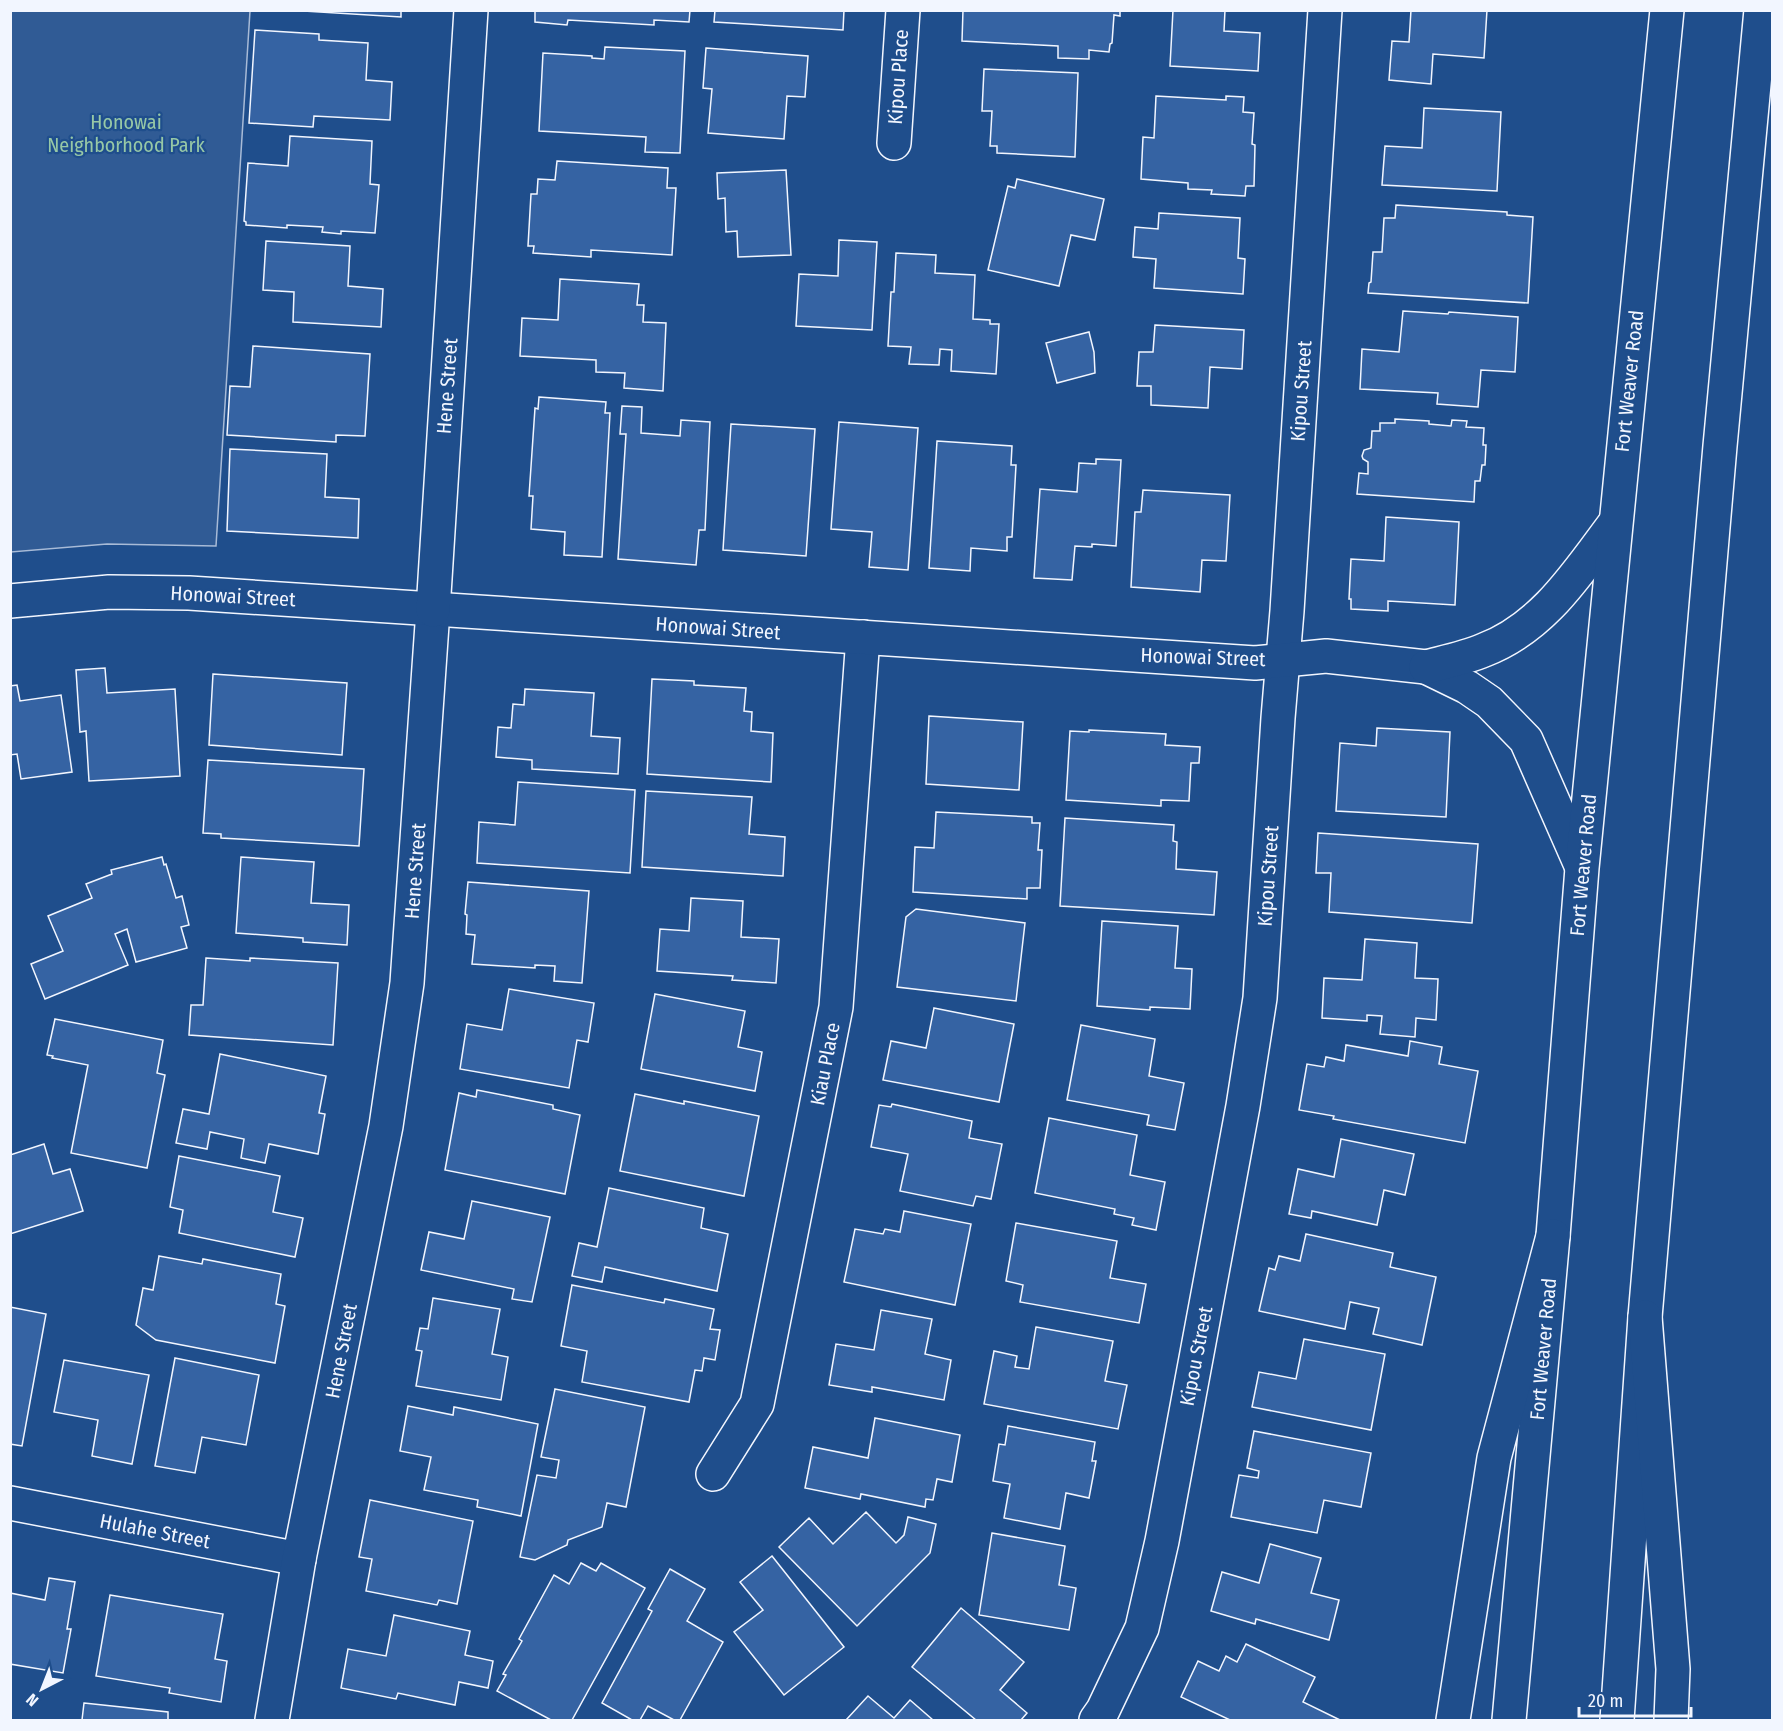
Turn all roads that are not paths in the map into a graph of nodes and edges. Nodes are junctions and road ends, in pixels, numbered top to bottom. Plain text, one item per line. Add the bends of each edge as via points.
1 (471, 10) edge
2 (903, 10) edge
3 (1325, 10) edge
4 (1665, 10) edge
5 (1761, 10) edge
6 (894, 143) dead end
7 (1615, 523) junction
8 (10, 600) edge
9 (433, 609) junction
10 (863, 637) junction
11 (1283, 660) junction
12 (1426, 667) junction
13 (1582, 868) junction
14 (1553, 1236) junction
15 (1645, 1317) junction
16 (713, 1474) dead end
17 (10, 1503) edge
18 (299, 1558) junction
19 (272, 1720) edge
20 (1096, 1720) edge
21 (1453, 1720) edge
22 (1509, 1720) edge
23 (1617, 1720) edge
24 (1671, 1720) edge

1 - 9 main road, Hene Street
2 - 6 main road, Kipou Place
3 - 11 main road, Kipou Street
4 - 7 main road, Fort Weaver Road
5 - 15 main road
7 - 12 main road via 1555,602 1523,630 1484,650
7 - 13 main road, Fort Weaver Road
8 - 9 main road, Honowai Street via 109,592 189,593
9 - 10 main road, Honowai Street
9 - 18 main road, Hene Street via 406,994 386,1126
10 - 11 main road, Honowai Street via 1255,663
10 - 16 main road, Kiau Place via 836,1007 757,1404
11 - 12 main road, Honowai Street via 1326,656
11 - 20 main road, Kipou Street via 1260,998 1244,1106 1142,1628
12 - 13 main road via 1489,702 1526,741
13 - 14 main road, Fort Weaver Road
14 - 21 main road via 1494,1458
14 - 22 main road, Fort Weaver Road
15 - 23 main road
15 - 24 main road via 1673,1669
17 - 18 main road, Hulahe Street
18 - 19 main road, Hene Street

